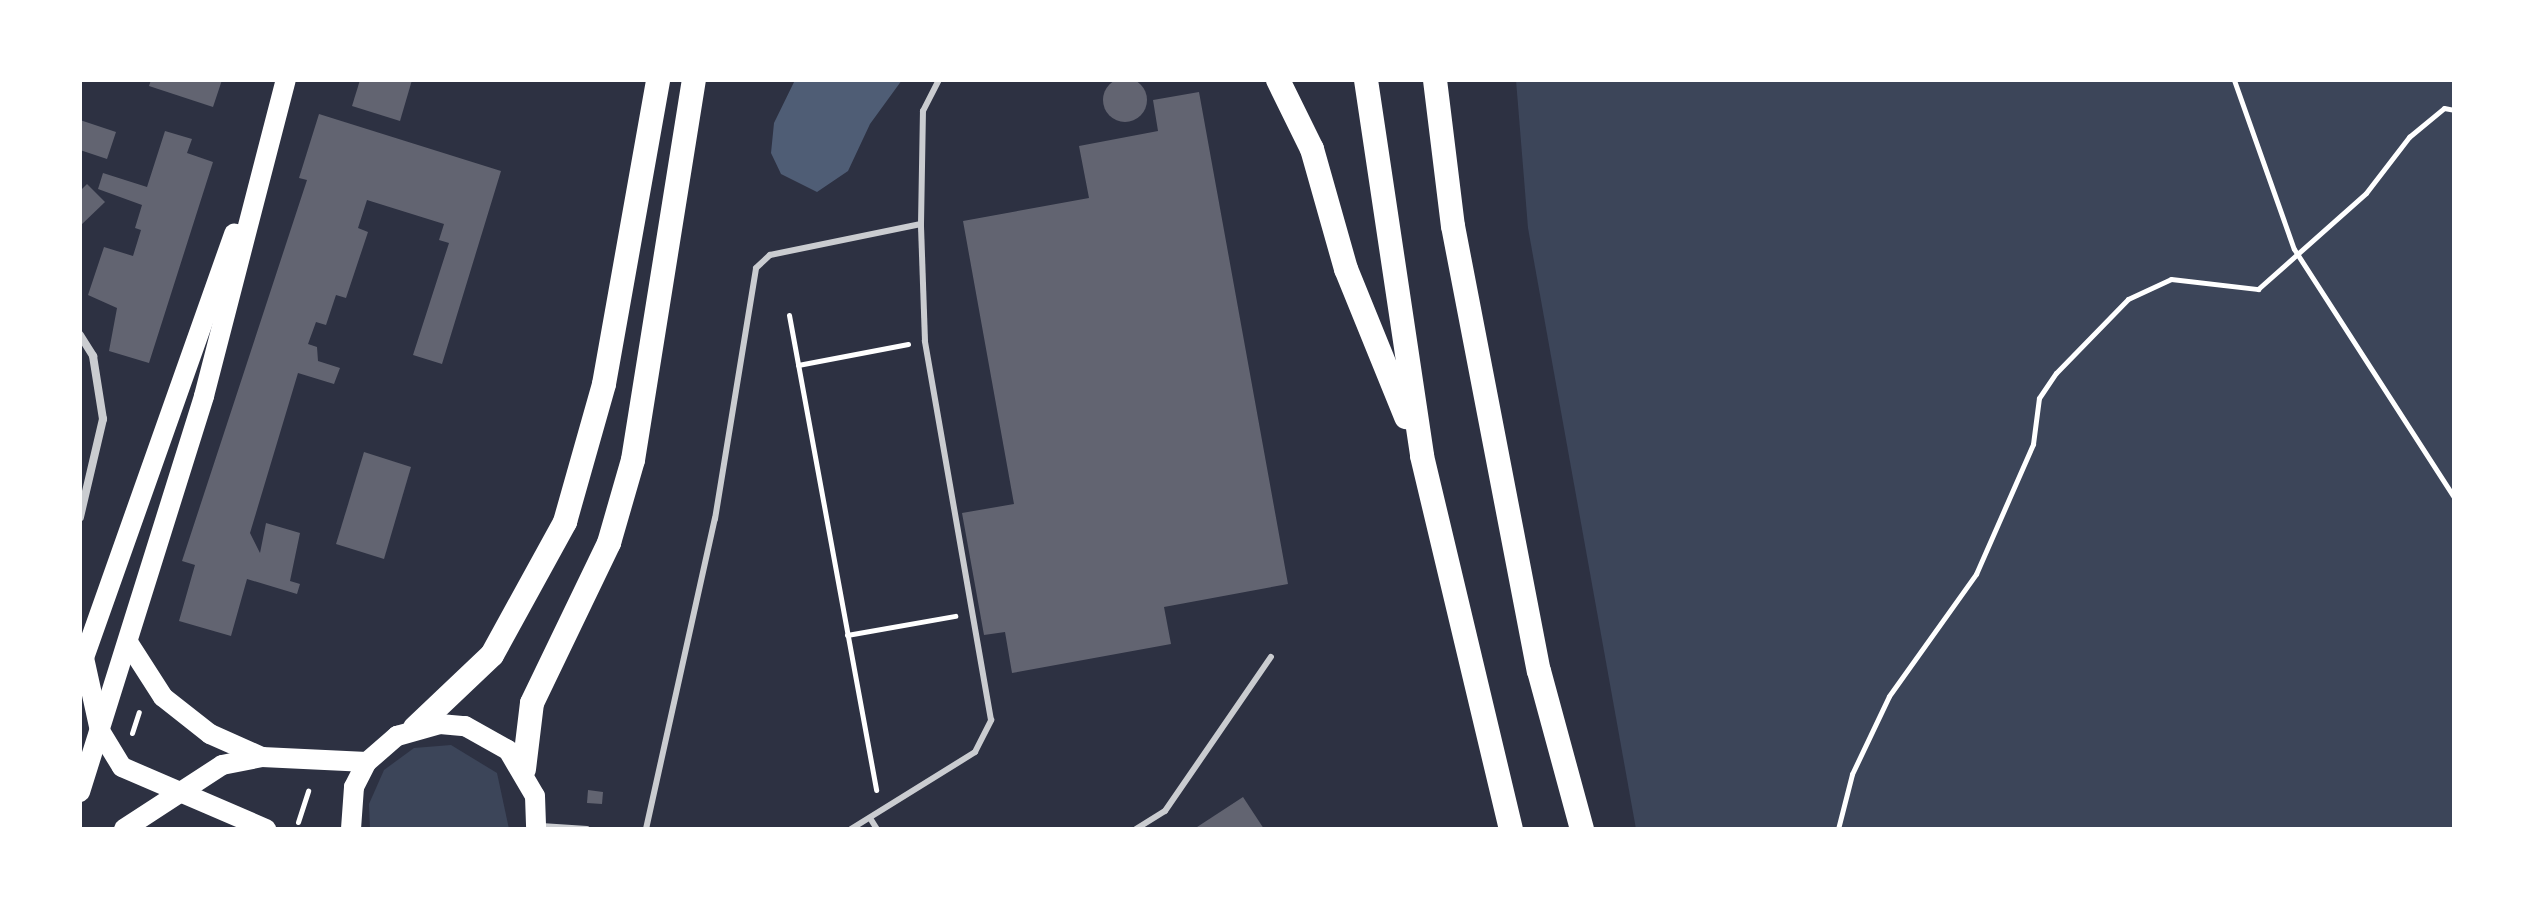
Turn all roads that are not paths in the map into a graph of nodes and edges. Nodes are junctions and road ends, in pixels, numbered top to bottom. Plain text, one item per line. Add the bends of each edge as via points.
1 (286, 80) edge
2 (658, 80) edge
3 (694, 80) edge
4 (710, 80) edge
5 (939, 80) edge
6 (1278, 80) edge
7 (1366, 80) edge
8 (1435, 80) edge
9 (686, 115) junction
10 (273, 123) junction
11 (921, 224) junction
12 (80, 335) edge
13 (1422, 456) junction
14 (80, 517) edge
15 (129, 644) junction
16 (1271, 657) dead end
17 (82, 664) edge
18 (415, 728) junction
19 (100, 731) junction
20 (262, 757) junction
21 (367, 762) junction
22 (524, 769) junction
23 (80, 792) edge
24 (176, 792) junction
25 (870, 818) junction
26 (537, 827) edge
27 (124, 829) edge
28 (266, 829) edge
29 (351, 829) edge
30 (587, 829) edge
31 (646, 829) edge
32 (851, 829) edge
33 (877, 829) edge
34 (1136, 829) edge
35 (1511, 829) edge
36 (1582, 829) edge

1 - 10 main road
2 - 18 highway via 604,384 565,522 492,655
3 - 9 highway
4 - 9 highway
5 - 11 lane via 923,111
6 - 13 highway via 1312,149 1346,269
7 - 13 highway
8 - 36 highway via 1453,226 1536,656
9 - 22 highway via 633,460 609,543 532,703
10 - 15 main road via 204,396
10 - 17 main road
11 - 25 lane via 925,341 991,720 986,738
11 - 31 lane via 770,255 756,268 712,534
12 - 14 street via 93,356 103,419
13 - 35 highway
15 - 19 main road
15 - 20 main road via 185,718
16 - 34 lane via 1165,811
17 - 19 main road
18 - 21 main road
18 - 22 main road via 476,730
19 - 23 main road
19 - 24 main road via 122,767
20 - 21 main road
20 - 24 main road via 222,765
21 - 29 main road via 354,787
22 - 26 main road
24 - 27 main road
24 - 28 main road
25 - 32 lane
25 - 33 lane
26 - 30 lane

